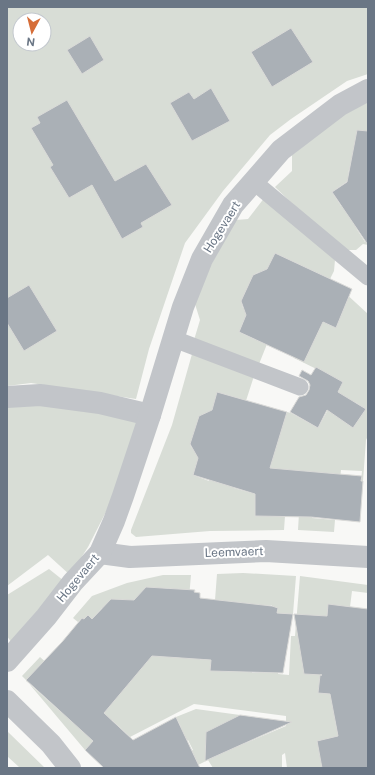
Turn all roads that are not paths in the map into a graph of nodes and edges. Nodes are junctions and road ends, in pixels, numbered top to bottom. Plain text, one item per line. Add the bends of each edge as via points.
1 (368, 90) edge
2 (254, 182) junction
3 (368, 277) edge
4 (174, 339) junction
5 (300, 387) dead end
6 (7, 397) edge
7 (150, 415) junction
8 (100, 553) junction
9 (368, 556) edge
10 (7, 661) edge
11 (7, 701) edge
12 (70, 768) edge

1 - 2 street, Hogevaert via 340,105 281,150
2 - 3 lane
2 - 4 street, Hogevaert via 233,205 202,259 183,307
4 - 5 lane
4 - 7 street, Hogevaert
6 - 7 street via 40,395
7 - 8 street, Hogevaert via 114,521
8 - 9 street, Leemvaert via 130,557 266,551
8 - 10 street, Hogevaert
11 - 12 street via 51,744

